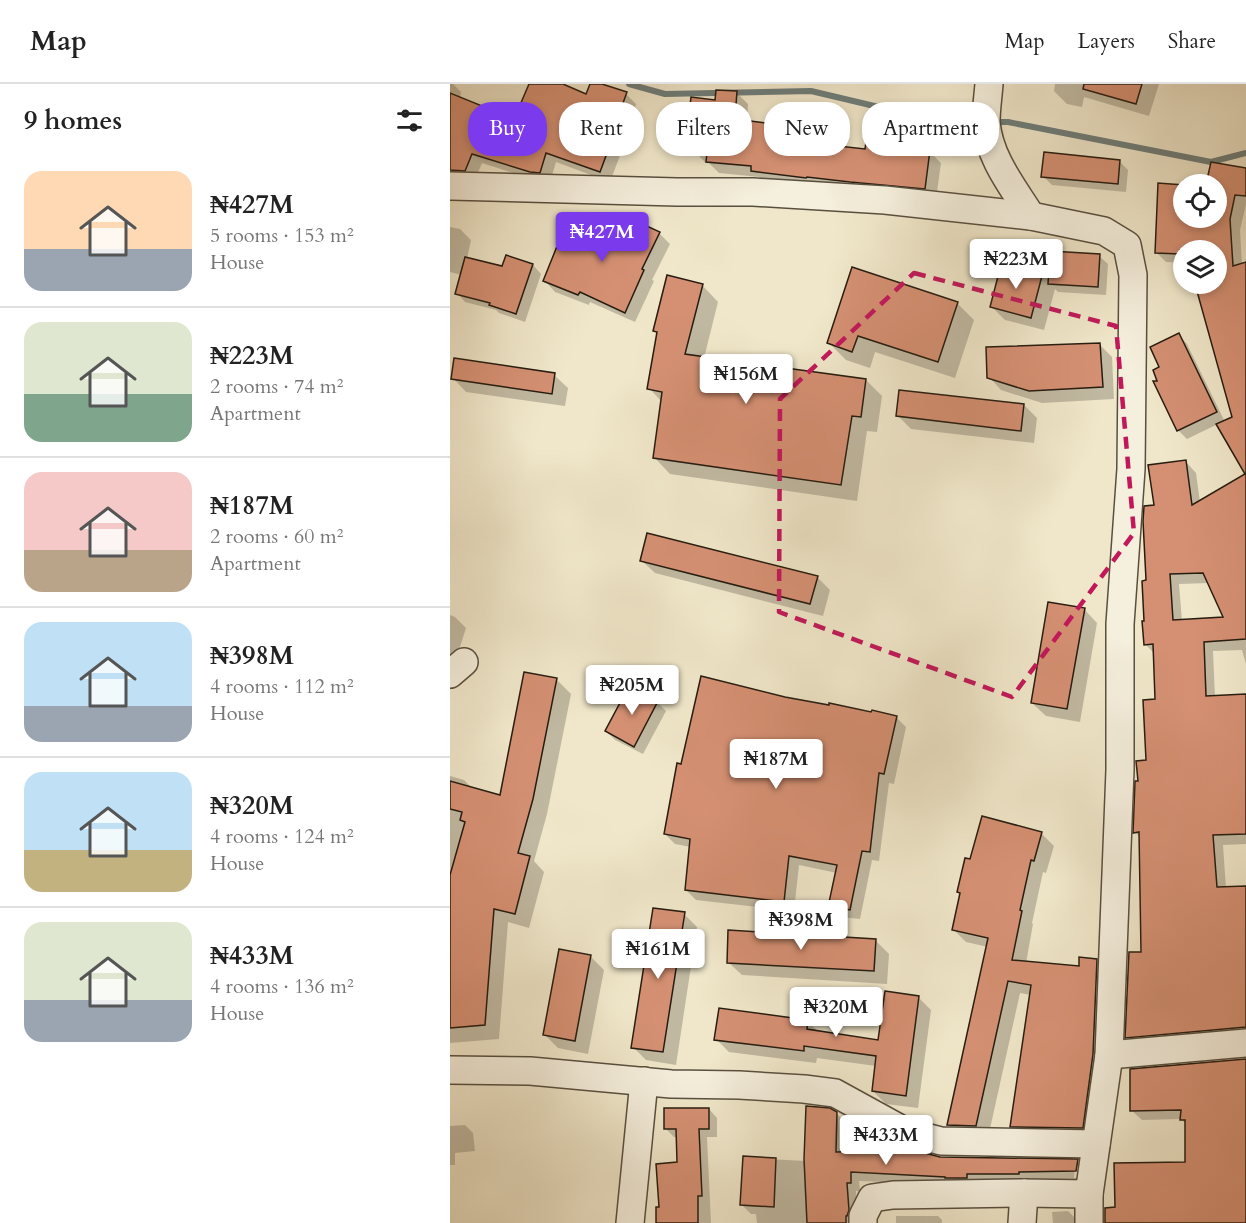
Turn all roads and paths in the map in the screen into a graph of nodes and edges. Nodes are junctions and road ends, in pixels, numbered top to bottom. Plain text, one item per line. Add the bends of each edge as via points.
1 (989, 84) edge
2 (450, 186) edge
3 (1031, 216) junction
4 (1246, 1043) edge
5 (1109, 1055) junction
6 (450, 1070) edge
7 (644, 1081) junction
8 (1095, 1144) junction
9 (1024, 1193) junction
10 (1089, 1194) junction
11 (630, 1223) edge
12 (863, 1223) edge
13 (1022, 1223) edge
14 (1089, 1223) edge

1 - 3 street via 986,120 994,158
2 - 3 street via 753,192 885,200
3 - 5 street via 1104,231 1127,245 1132,275 1131,469 1120,624 1120,770
4 - 5 street
5 - 8 street
6 - 7 street via 530,1071
7 - 8 street via 835,1093 906,1132 941,1141
7 - 11 street
8 - 10 street
9 - 10 street
9 - 12 street via 872,1198
9 - 13 street
10 - 14 street

